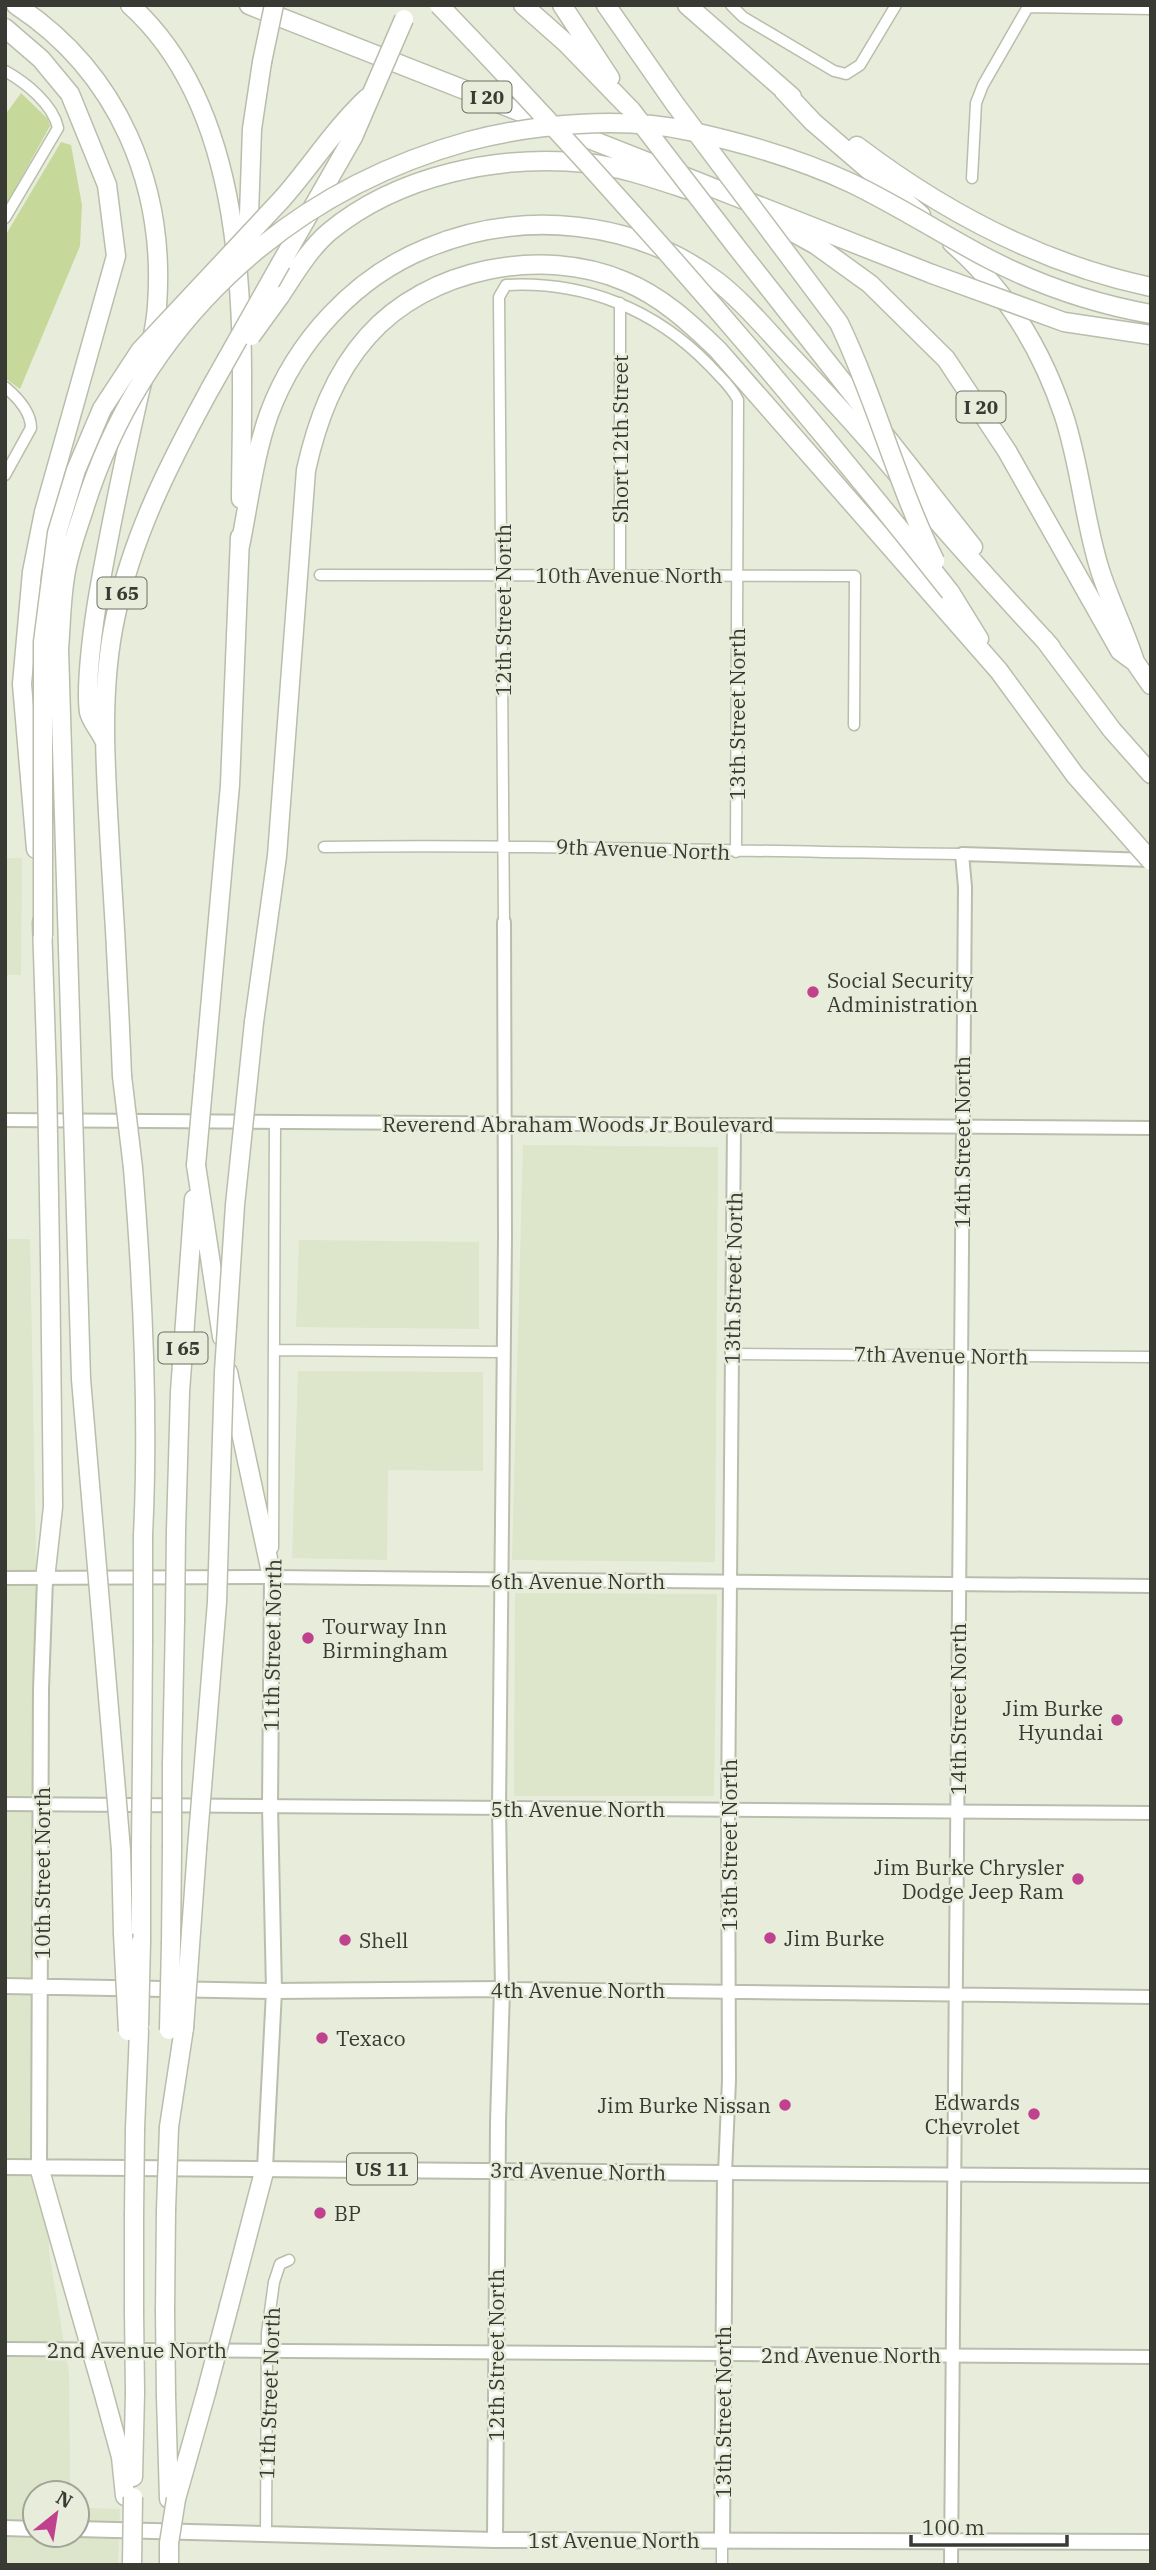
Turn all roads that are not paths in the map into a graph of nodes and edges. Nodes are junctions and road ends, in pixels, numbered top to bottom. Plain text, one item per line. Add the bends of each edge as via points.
1 (16, 5) edge
2 (130, 5) edge
3 (249, 5) edge
4 (274, 5) edge
5 (439, 5) edge
6 (523, 5) edge
7 (562, 5) edge
8 (606, 5) edge
9 (687, 5) edge
10 (732, 5) edge
11 (896, 5) edge
12 (1028, 6) edge
13 (1088, 6) edge
14 (1151, 9) edge
15 (406, 12) edge
16 (5, 28) edge
17 (5, 71) edge
18 (783, 90) junction
19 (372, 93) junction
20 (631, 110) junction
21 (972, 178) dead end
22 (723, 193) junction
23 (758, 213) junction
24 (5, 218) edge
25 (1151, 287) edge
26 (499, 297) joint
27 (620, 303) junction
28 (1151, 314) edge
29 (241, 320) junction
30 (1151, 335) edge
31 (5, 387) edge
32 (210, 389) junction
33 (5, 475) edge
34 (240, 546) junction
35 (320, 575) dead end
36 (503, 575) junction
37 (620, 575) junction
38 (738, 575) junction
39 (950, 592) junction
40 (1051, 647) junction
41 (1135, 662) junction
42 (999, 671) junction
43 (1151, 685) edge
44 (854, 725) dead end
45 (104, 740) junction
46 (1151, 774) edge
47 (504, 845) junction
48 (324, 847) dead end
49 (736, 852) junction
50 (962, 854) junction
51 (1151, 860) edge
52 (504, 922) joint
53 (43, 936) junction
54 (5, 1120) edge
55 (275, 1122) junction
56 (503, 1123) junction
57 (734, 1125) junction
58 (963, 1126) junction
59 (1151, 1128) edge
60 (196, 1165) junction
61 (274, 1350) junction
62 (502, 1352) junction
63 (732, 1354) junction
64 (961, 1356) junction
65 (1151, 1357) edge
66 (272, 1577) junction
67 (5, 1578) edge
68 (45, 1579) junction
69 (501, 1581) junction
70 (730, 1582) junction
71 (959, 1584) junction
72 (1151, 1586) edge
73 (5, 1804) edge
74 (42, 1804) junction
75 (270, 1806) junction
76 (499, 1808) junction
77 (728, 1810) junction
78 (957, 1811) junction
79 (1151, 1813) edge
80 (5, 1986) edge
81 (42, 1986) junction
82 (502, 1989) junction
83 (274, 1991) junction
84 (728, 1991) junction
85 (957, 1996) junction
86 (1151, 1997) edge
87 (176, 2029) junction
88 (133, 2031) junction
89 (5, 2167) edge
90 (39, 2167) junction
91 (265, 2168) junction
92 (497, 2170) junction
93 (726, 2173) junction
94 (954, 2175) junction
95 (1151, 2176) edge
96 (289, 2260) dead end
97 (5, 2349) edge
98 (268, 2351) junction
99 (496, 2353) junction
100 (724, 2354) junction
101 (951, 2356) junction
102 (1151, 2357) edge
103 (129, 2497) junction
104 (173, 2499) junction
105 (91, 2529) edge
106 (266, 2533) junction
107 (495, 2540) junction
108 (722, 2540) junction
109 (1151, 2542) edge
110 (951, 2543) junction
111 (132, 2565) edge
112 (169, 2565) edge
113 (722, 2565) edge
114 (951, 2565) edge

1 - 45 highway via 78,55 114,107 138,155 156,239 157,307 105,549 95,620 89,713
2 - 29 highway via 182,72 209,127 225,184
3 - 22 highway, I 20
4 - 29 highway, I 65, bridge via 252,129
5 - 39 highway, bridge via 698,288
6 - 20 highway
7 - 20 highway
8 - 39 highway, bridge via 839,323 915,519
9 - 18 highway
10 - 11 street via 743,18 834,71 850,73 860,65
12 - 13 street
12 - 21 street via 976,103
13 - 14 street
15 - 19 highway, I 65, bridge
16 - 53 highway, bridge via 41,59 70,94 107,185 116,256 44,512 32,572 22,684
17 - 24 street via 38,96 58,128
18 - 25 highway via 910,185 972,222 1082,268
18 - 41 highway via 813,122 970,258 1018,319 1046,369 1065,417 1099,566
19 - 32 highway, I 65, bridge via 353,138
19 - 53 highway, bridge via 342,122 282,199 140,351 103,410 76,470 57,533 43,642
20 - 40 highway, bridge
22 - 23 highway, I 20
22 - 30 highway, bridge via 1050,318
23 - 32 highway, bridge via 653,178 589,163 530,160 449,173 388,194 328,233
23 - 41 highway, I 20 via 816,245 870,284 946,359 1007,451 1120,651
26 - 27 street, 13th Street North via 506,285 541,285 580,290
26 - 36 street, 12th Street North
27 - 37 street, Short 12th Street
27 - 38 street, 13th Street North via 678,336 738,400
28 - 88 highway, bridge via 1095,301 992,261 853,184 779,155 684,129 566,124 503,132 441,149 357,184 270,238 199,303 156,359 119,421 92,483 65,577 60,649 81,1379
29 - 34 highway, I 65
31 - 33 street via 28,413 31,428
32 - 45 highway, I 65 via 146,516 126,579 115,619
34 - 40 highway via 257,459 280,389 314,334 356,291 408,255 470,233 529,224 591,228 671,254 729,291 857,425 950,537
34 - 60 highway, I 65, bridge via 230,785
35 - 36 street, 10th Avenue North
36 - 37 street, 10th Avenue North
36 - 47 street, 12th Street North
37 - 38 street, 10th Avenue North
38 - 44 street, 10th Avenue North via 855,576
38 - 49 street, 13th Street North
39 - 42 highway
40 - 46 highway
41 - 43 highway, I 20
42 - 51 highway, bridge via 1075,775
42 - 87 highway, bridge via 718,350 682,315 652,295 602,273 543,264 485,270 408,303 367,337 320,414 306,470 277,856 234,1205 217,1602 191,1932
45 - 88 highway, I 65, bridge via 122,1076 140,1253 147,1460 141,1942
47 - 48 street, 9th Avenue North
47 - 49 street, 9th Avenue North
47 - 52 street, 12th Street North
49 - 50 street, 9th Avenue North
50 - 51 main road
50 - 58 main road, 14th Street North
52 - 56 main road
53 - 68 highway, bridge via 53,1507
54 - 55 main road, Reverend Abraham Woods Jr Boulevard
55 - 56 main road, Reverend Abraham Woods Jr Boulevard
55 - 61 street, 11th Street North
56 - 57 main road, Reverend Abraham Woods Jr Boulevard
56 - 62 main road
57 - 58 main road, Reverend Abraham Woods Jr Boulevard
57 - 63 main road, 13th Street North
58 - 59 main road, Reverend Abraham Woods Jr Boulevard
58 - 64 main road, 14th Street North
60 - 66 highway via 230,1384
60 - 87 highway, I 65, bridge via 180,1392 176,1531 171,1943
61 - 62 street
61 - 66 street, 11th Street North
62 - 69 main road
63 - 64 street, 7th Avenue North
63 - 70 main road, 13th Street North
64 - 65 street, 7th Avenue North
64 - 71 main road, 14th Street North
66 - 68 main road, 6th Avenue North
66 - 69 main road, 6th Avenue North
66 - 75 main road, 11th Street North
67 - 68 main road, 6th Avenue North
68 - 74 main road, 10th Street North
69 - 70 main road, 6th Avenue North
69 - 76 main road
70 - 71 main road, 6th Avenue North
70 - 77 main road, 13th Street North
71 - 72 main road, 6th Avenue North
71 - 78 main road, 14th Street North
73 - 74 main road, 5th Avenue North
74 - 75 main road, 5th Avenue North
74 - 81 main road, 10th Street North
75 - 76 main road, 5th Avenue North
75 - 83 main road, 11th Street North
76 - 77 main road, 5th Avenue North
76 - 82 main road
77 - 78 main road, 5th Avenue North
77 - 84 main road, 13th Street North
78 - 79 main road, 5th Avenue North
78 - 85 main road, 14th Street North
80 - 81 main road, 4th Avenue North
81 - 83 main road, 4th Avenue North
81 - 90 main road, 10th Street North
82 - 83 main road, 4th Avenue North
82 - 84 main road, 4th Avenue North
82 - 92 main road, 12th Street North
83 - 91 main road, 11th Street North
84 - 85 main road, 4th Avenue North
84 - 93 main road, 13th Street North
85 - 86 main road, 4th Avenue North
85 - 94 main road, 14th Street North
87 - 104 highway, I 65, bridge via 165,2311
88 - 103 highway, I 65, bridge via 135,2393
89 - 90 main road, 3rd Avenue North / US 11
90 - 91 main road, 3rd Avenue North / US 11
90 - 103 highway, bridge
91 - 92 main road, 3rd Avenue North / US 11
91 - 104 highway, bridge
92 - 93 main road, 3rd Avenue North / US 11
92 - 99 main road, 12th Street North
93 - 94 main road, 3rd Avenue North
93 - 100 main road, 13th Street North
94 - 95 main road, 3rd Avenue North
94 - 101 main road, 14th Street North
96 - 98 street, 11th Street North via 279,2264 274,2282
97 - 98 main road, 2nd Avenue North
98 - 99 main road, 2nd Avenue North
98 - 106 street, 11th Street North
99 - 100 main road, 2nd Avenue North
99 - 107 main road, 12th Street North
100 - 101 main road, 2nd Avenue North
100 - 108 main road, 13th Street North
101 - 102 main road, 2nd Avenue North
101 - 110 main road, 14th Street North
103 - 111 highway, I 65, bridge
104 - 112 highway, bridge
105 - 106 main road, 1st Avenue North
106 - 107 main road, 1st Avenue North
107 - 108 main road, 1st Avenue North
108 - 110 main road, 1st Avenue North
108 - 113 street, 13th Street North
109 - 110 main road, 1st Avenue North
110 - 114 main road, 14th Street North

